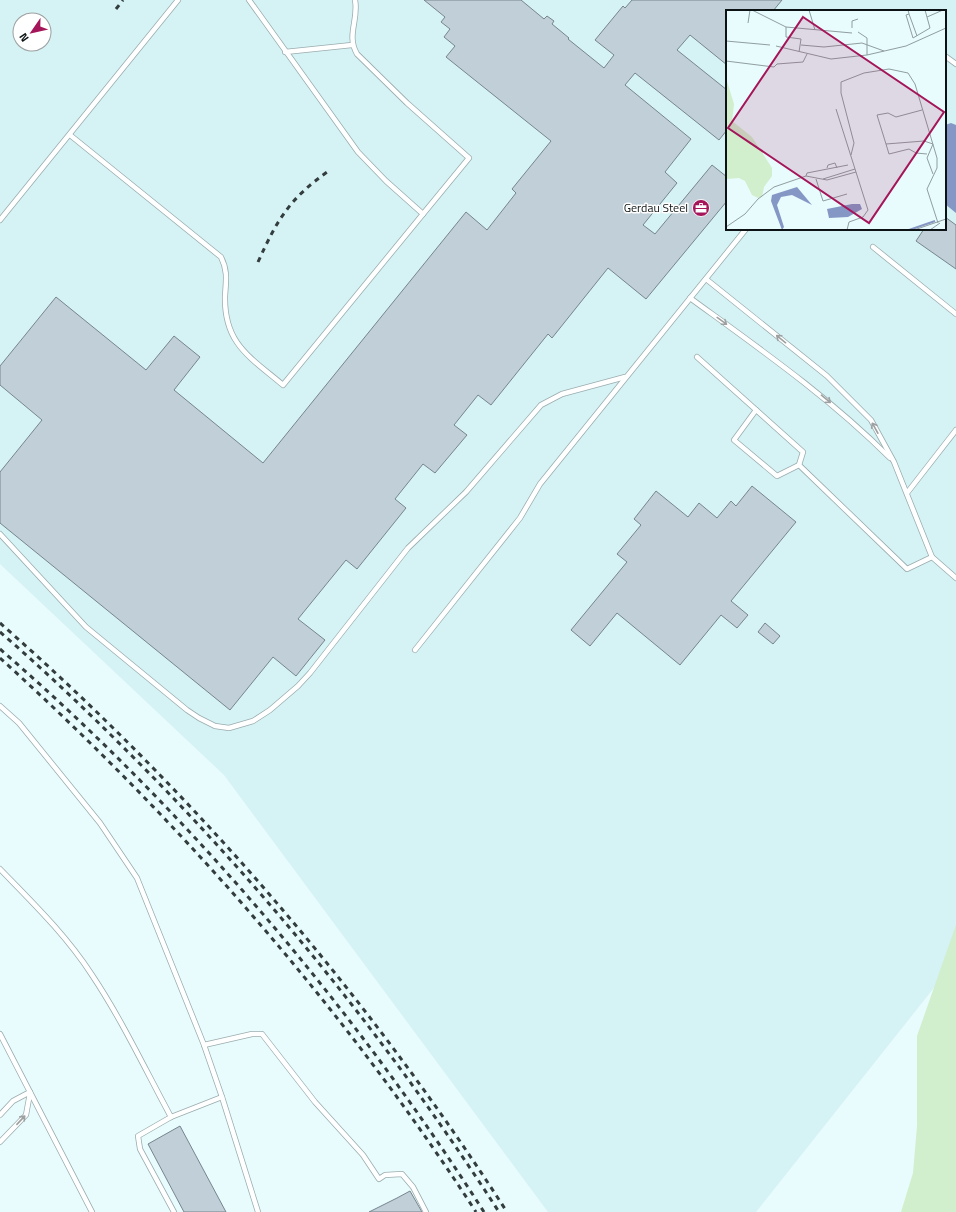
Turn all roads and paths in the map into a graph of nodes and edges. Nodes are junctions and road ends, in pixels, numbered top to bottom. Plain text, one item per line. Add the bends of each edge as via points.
1 (178, 0) edge
2 (249, 0) edge
3 (355, 0) edge
4 (352, 45) junction
5 (285, 52) junction
6 (946, 57) edge
7 (956, 64) edge
8 (70, 135) junction
9 (423, 214) junction
10 (0, 220) edge
11 (745, 230) edge
12 (873, 247) dead end
13 (706, 279) junction
14 (690, 298) junction
15 (956, 314) edge
16 (697, 357) dead end
17 (625, 377) junction
18 (756, 410) junction
19 (956, 430) edge
20 (894, 462) junction
21 (799, 465) junction
22 (907, 492) junction
23 (0, 534) edge
24 (932, 557) junction
25 (956, 578) edge
26 (415, 650) dead end
27 (0, 706) edge
28 (0, 869) edge
29 (0, 1034) edge
30 (204, 1045) junction
31 (30, 1092) junction
32 (222, 1097) junction
33 (0, 1115) edge
34 (171, 1116) junction
35 (0, 1142) edge
36 (92, 1212) edge
37 (174, 1212) edge
38 (258, 1212) edge
39 (426, 1212) edge

1 - 8 lane
2 - 5 lane
3 - 4 lane via 357,9
4 - 5 lane
4 - 9 lane via 357,54 402,98 469,158
5 - 9 lane via 358,152
6 - 7 lane
8 - 9 lane via 221,257 227,274 225,296 229,329 245,353 284,384
8 - 10 lane
11 - 13 lane
12 - 15 lane
13 - 14 lane
20 -> 13 lane via 871,420 827,376
14 - 17 lane
14 -> 20 lane via 803,380 857,425
16 - 18 lane
17 - 23 lane via 562,394 541,404 466,492 408,548 298,686 270,710 241,726 215,726 187,710 86,627
17 - 26 lane via 540,484 520,518
18 - 21 lane via 803,452
18 - 21 lane via 734,440 777,476
19 - 22 lane
20 - 22 lane
21 - 24 lane via 907,569
22 - 24 lane
24 - 25 lane
27 - 30 lane via 19,723 100,823 137,878
28 - 34 lane via 58,929 92,974 115,1010
29 - 31 lane
30 - 32 lane
30 - 39 lane via 262,1034 315,1102 363,1155 379,1179 385,1175 402,1174 413,1187
31 - 33 lane via 13,1101
35 -> 31 lane via 26,1115
31 - 36 lane
32 - 34 lane
32 - 38 lane
34 - 37 lane via 138,1136 140,1149

